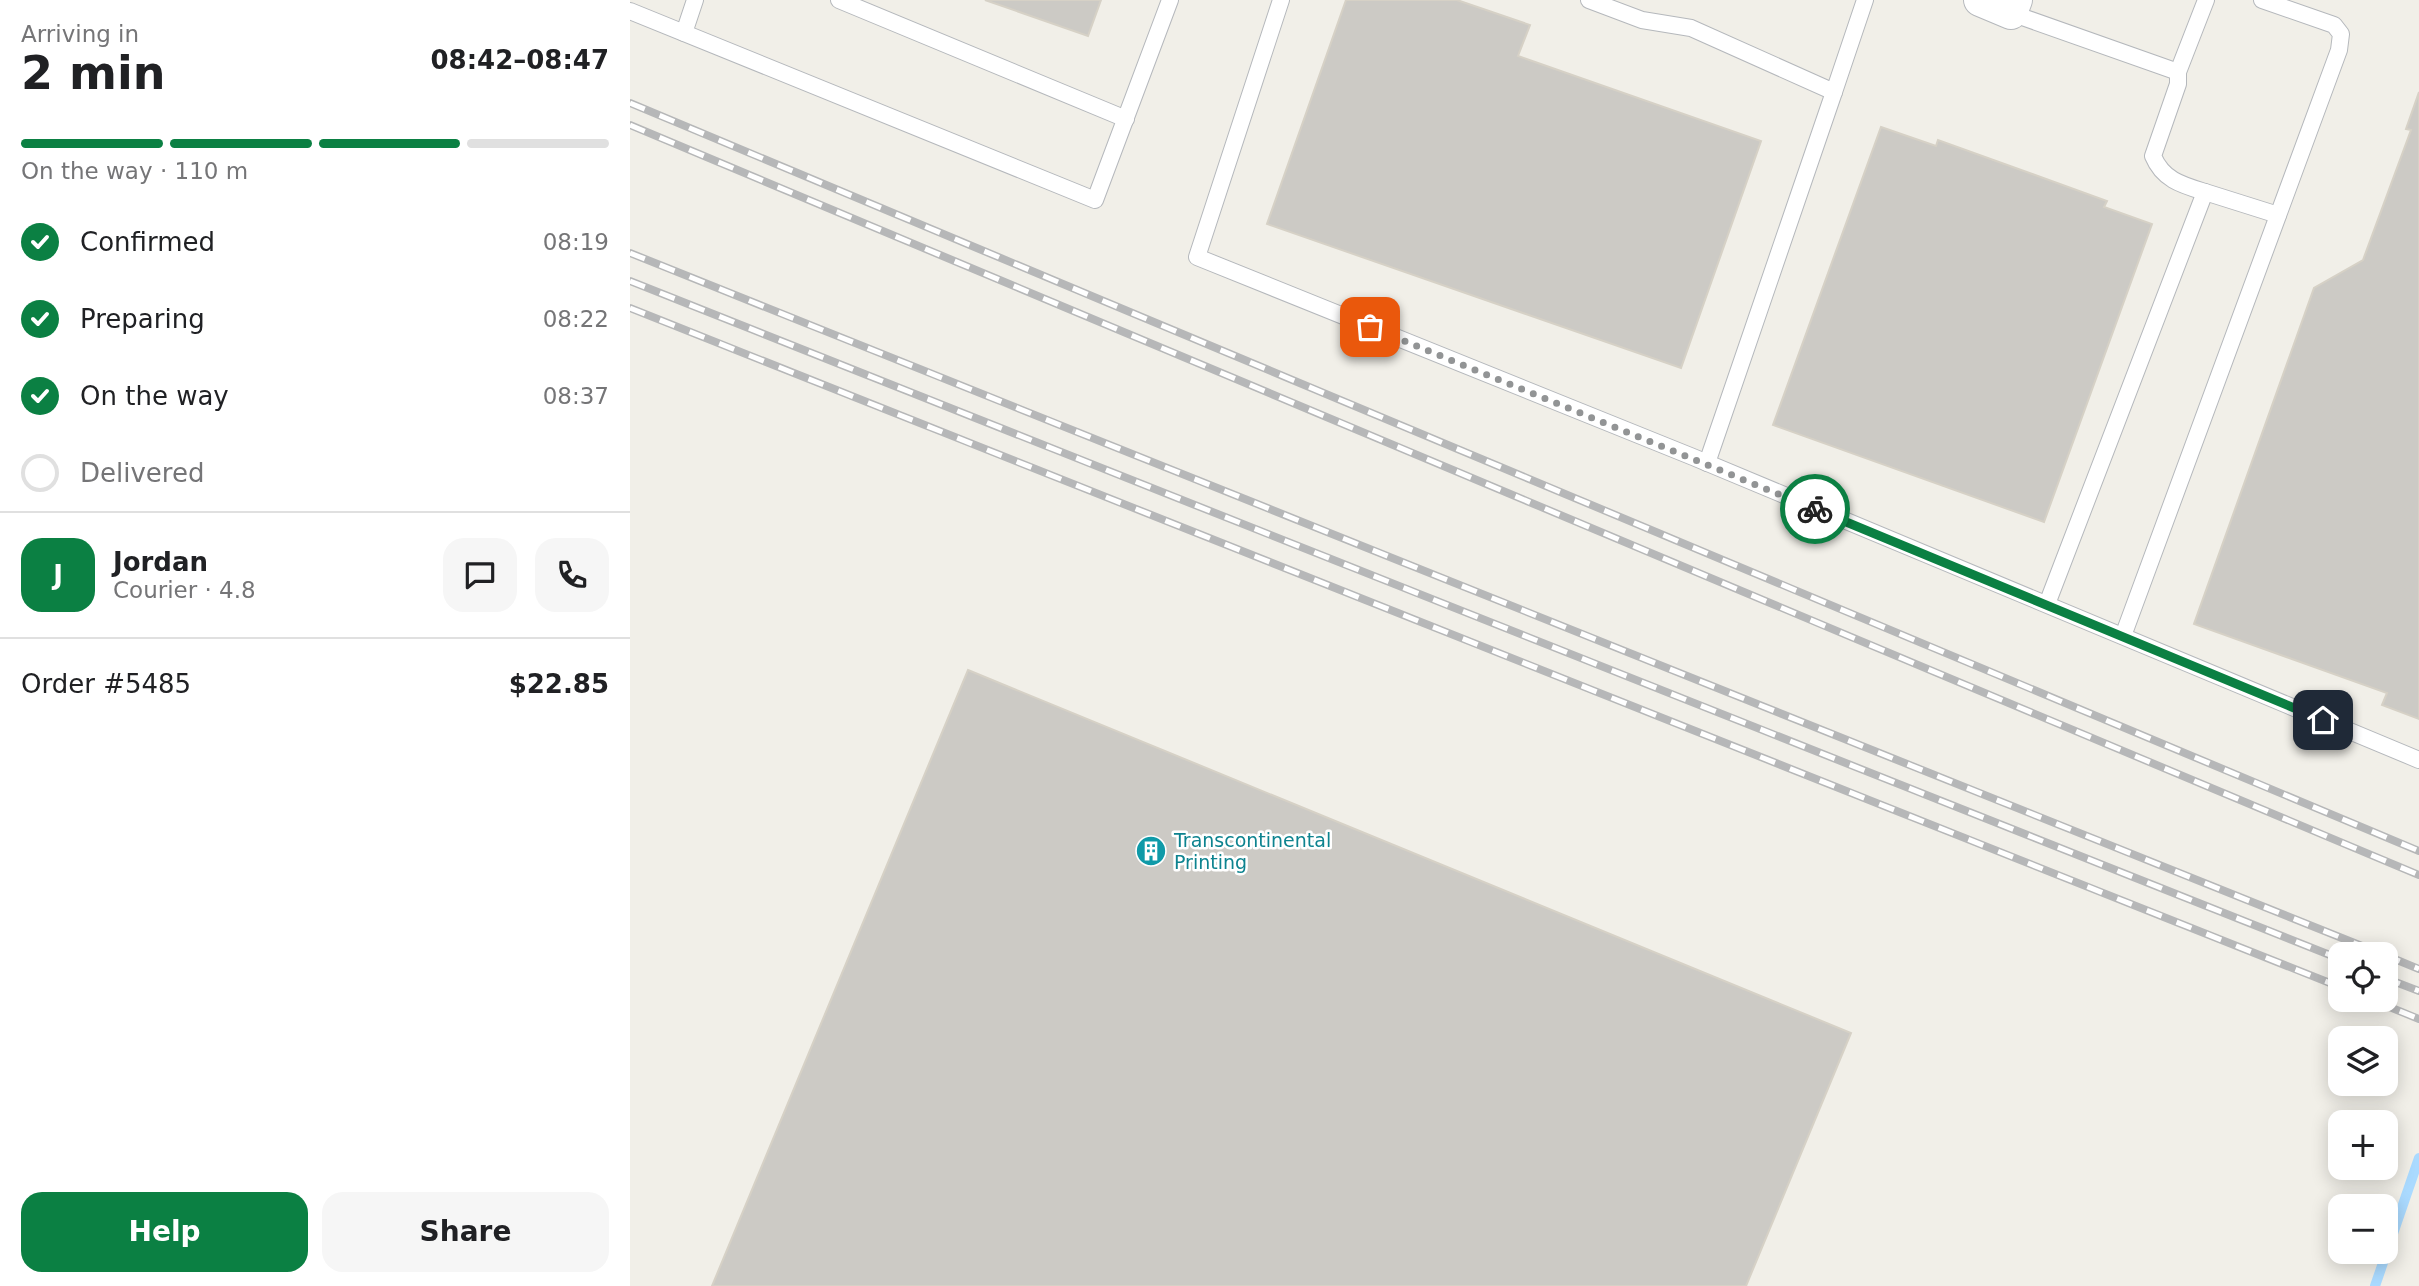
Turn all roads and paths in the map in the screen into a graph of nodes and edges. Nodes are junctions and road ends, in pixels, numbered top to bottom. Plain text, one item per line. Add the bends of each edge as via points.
1 (695, 0) edge
2 (839, 0) edge
3 (1170, 0) edge
4 (1281, 0) edge
5 (1589, 0) edge
6 (1865, 0) edge
7 (1980, 0) edge
8 (2206, 0) edge
9 (2262, 0) edge
10 (2013, 6) edge
11 (630, 11) edge
12 (684, 33) junction
13 (2178, 72) junction
14 (1834, 92) junction
15 (1126, 119) junction
16 (2205, 192) junction
17 (2278, 215) junction
18 (1707, 463) junction
19 (2047, 604) junction
20 (2123, 636) junction
21 (2419, 760) edge

1 - 12 lane
2 - 15 lane
3 - 15 lane
4 - 18 lane via 1196,257
5 - 14 lane via 1642,20 1691,28
6 - 14 lane
7 - 10 street
8 - 13 lane
9 - 17 lane via 2334,24 2341,34
10 - 13 lane
11 - 12 lane
12 - 15 lane via 1095,200
13 - 16 lane via 2153,156 2176,184
14 - 18 lane
16 - 17 lane
16 - 19 lane
17 - 20 lane
18 - 19 lane
19 - 20 lane
20 - 21 lane

